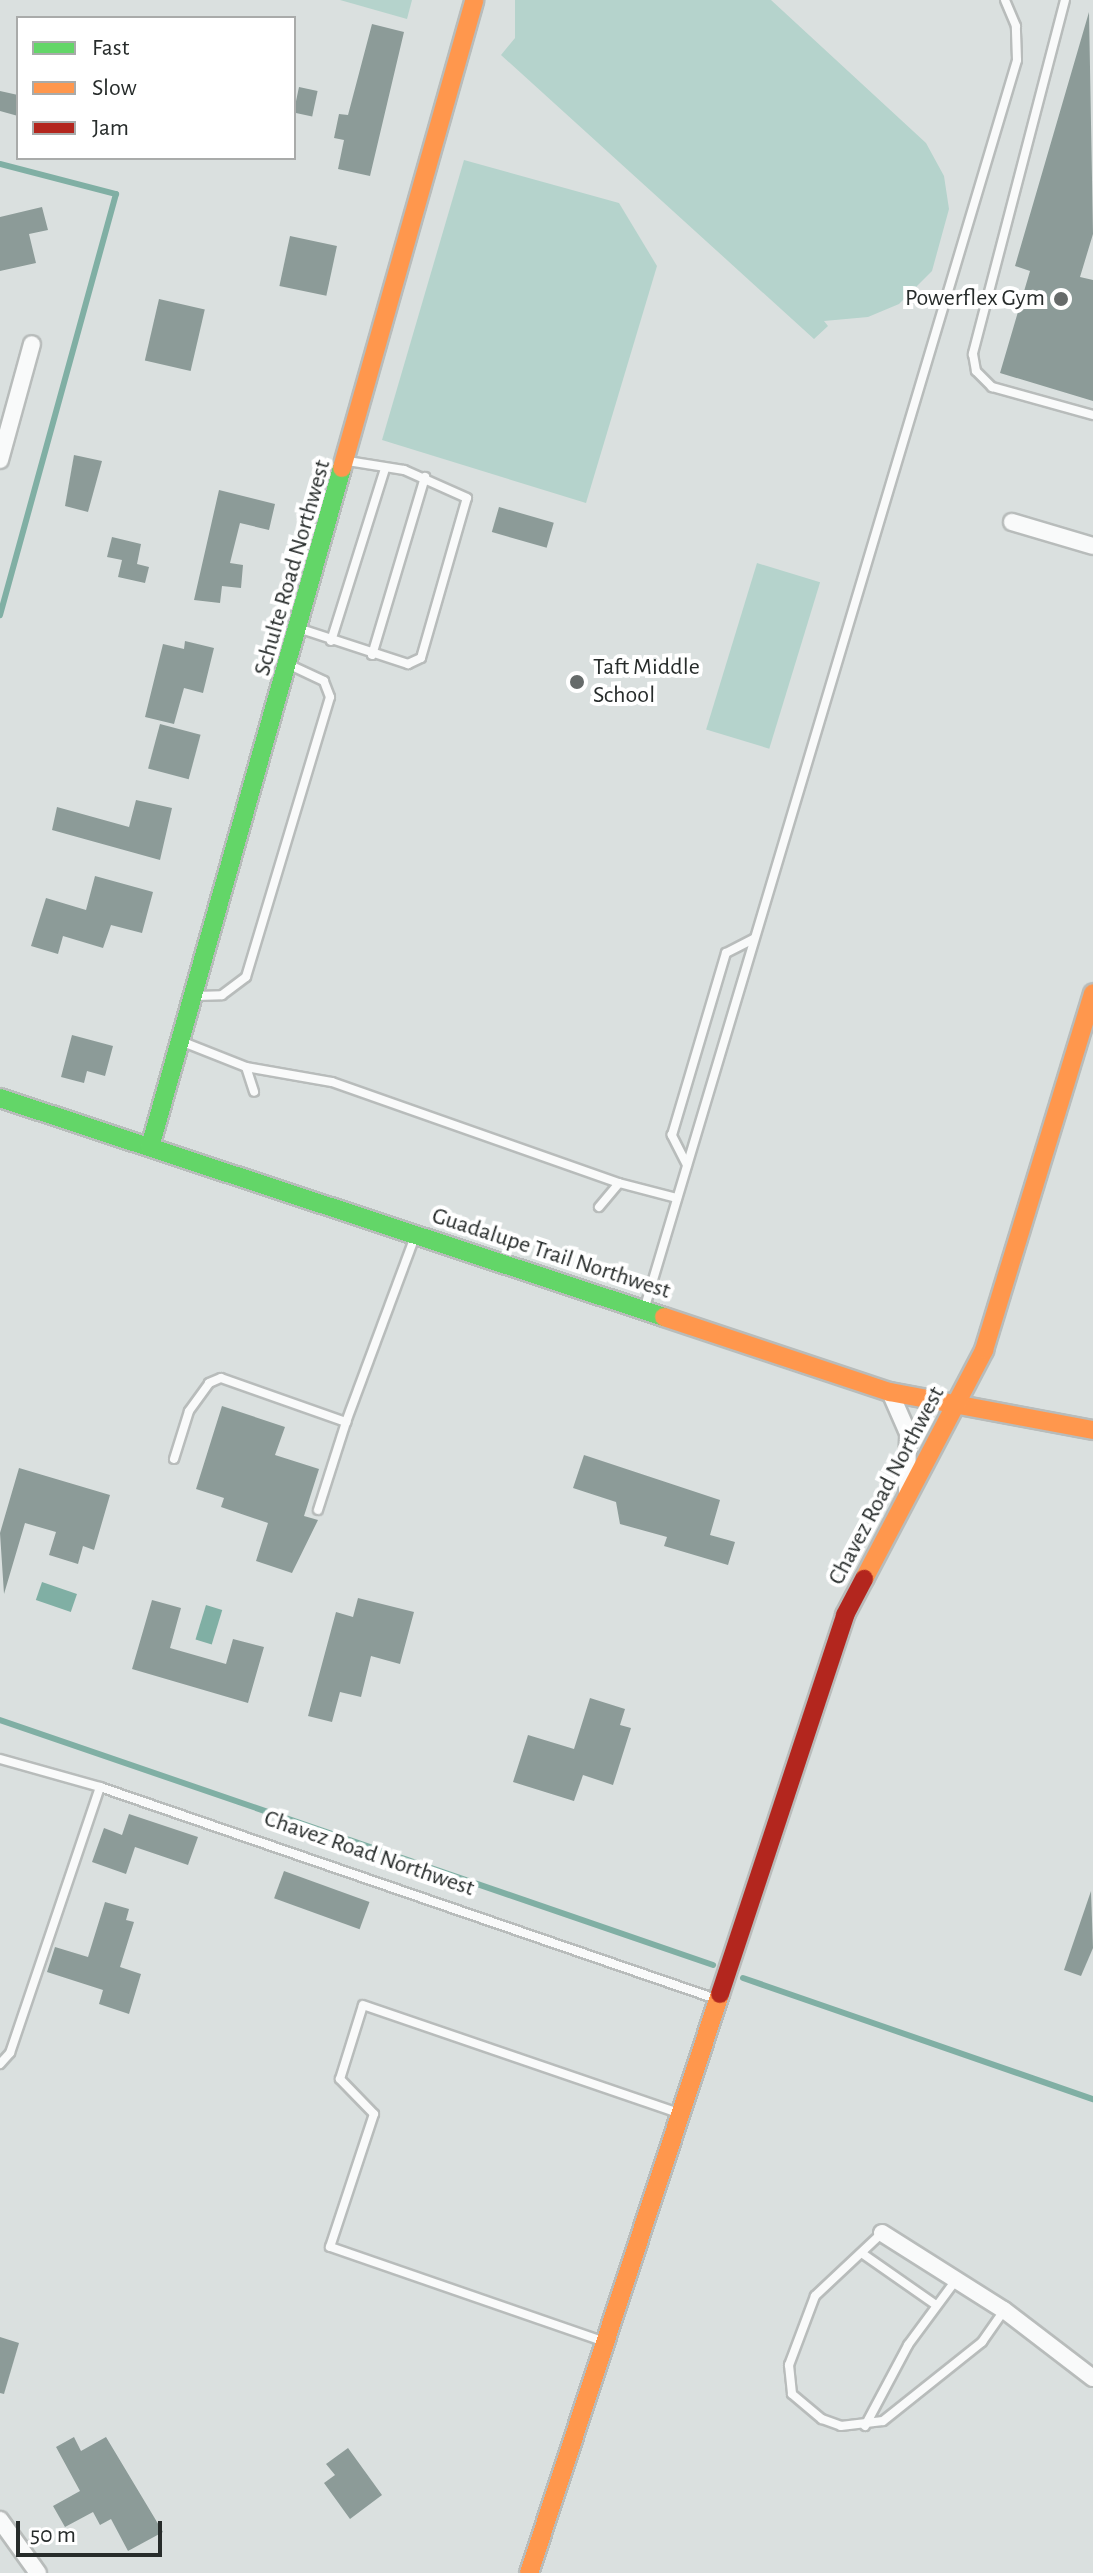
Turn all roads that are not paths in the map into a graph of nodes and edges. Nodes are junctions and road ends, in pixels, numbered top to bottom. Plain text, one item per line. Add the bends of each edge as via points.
1 (474, 0) edge
2 (1005, 0) edge
3 (1065, 0) edge
4 (32, 344) dead end
5 (1093, 415) edge
6 (0, 460) edge
7 (348, 461) junction
8 (385, 469) junction
9 (425, 477) junction
10 (1012, 522) dead end
11 (1093, 546) edge
12 (301, 629) junction
13 (331, 641) junction
14 (372, 655) junction
15 (290, 665) junction
16 (754, 939) junction
17 (1093, 993) edge
18 (196, 996) junction
19 (182, 1042) junction
20 (246, 1067) junction
21 (254, 1092) dead end
22 (0, 1098) edge
23 (150, 1147) junction
24 (687, 1165) junction
25 (619, 1183) junction
26 (677, 1198) junction
27 (599, 1207) dead end
28 (415, 1235) junction
29 (644, 1310) junction
30 (890, 1392) junction
31 (959, 1405) junction
32 (346, 1422) junction
33 (1093, 1430) edge
34 (174, 1459) dead end
35 (906, 1497) junction
36 (318, 1510) dead end
37 (0, 1759) edge
38 (100, 1787) junction
39 (720, 2000) junction
40 (0, 2064) edge
41 (682, 2114) junction
42 (882, 2233) joint
43 (863, 2254) junction
44 (956, 2280) junction
45 (936, 2305) junction
46 (1004, 2310) junction
47 (606, 2342) junction
48 (1093, 2378) edge
49 (865, 2426) junction
50 (0, 2520) edge
51 (38, 2573) edge
52 (529, 2573) edge

1 - 7 street, Schulte Road Northwest
2 - 16 lane via 1016,26 1017,60
3 - 5 lane via 973,354 976,371 992,387
4 - 6 street
7 - 8 lane
7 - 12 street, Schulte Road Northwest
8 - 9 lane
8 - 13 lane
9 - 14 lane
9 - 14 lane via 467,498 421,658 408,664
10 - 11 street
12 - 13 lane
12 - 15 street, Schulte Road Northwest
13 - 14 lane
15 - 18 street, Schulte Road Northwest
15 - 18 lane via 324,681 330,697 246,977 222,995
16 - 24 lane
16 - 24 lane via 726,953 721,968 672,1135
17 - 31 street, Chavez Road Northwest via 984,1350
18 - 19 street, Schulte Road Northwest
19 - 20 lane
19 - 23 street, Schulte Road Northwest
20 - 21 lane
20 - 25 lane via 332,1082
22 - 23 street, Guadalupe Trail Northwest
23 - 28 street, Guadalupe Trail Northwest
24 - 26 lane
25 - 26 lane
25 - 27 lane
26 - 29 lane
28 - 29 street, Guadalupe Trail Northwest
28 - 32 lane
29 - 30 street, Guadalupe Trail Northwest
30 - 31 street, Guadalupe Trail Northwest
30 - 35 street via 908,1433
31 - 33 street, Guadalupe Trail Northwest
31 - 35 street, Chavez Road Northwest
32 - 34 lane via 221,1378 209,1383 189,1411
32 - 36 lane
35 - 39 street, Chavez Road Northwest via 845,1615
37 - 38 lane, Chavez Road Northwest
38 - 39 lane, Chavez Road Northwest
38 - 40 lane via 10,2053
39 - 41 street, Chavez Road Northwest
41 - 47 street, Chavez Road Northwest
41 - 47 lane via 363,2005 340,2079 374,2114 330,2247
42 - 43 lane
42 - 44 street
43 - 45 lane
43 - 49 lane via 815,2296 788,2380 792,2394 822,2419
44 - 45 lane
44 - 46 street
45 - 49 lane via 887,2379
46 - 48 street
46 - 49 lane via 982,2342 897,2412
47 - 52 street, Chavez Road Northwest
50 - 51 street

